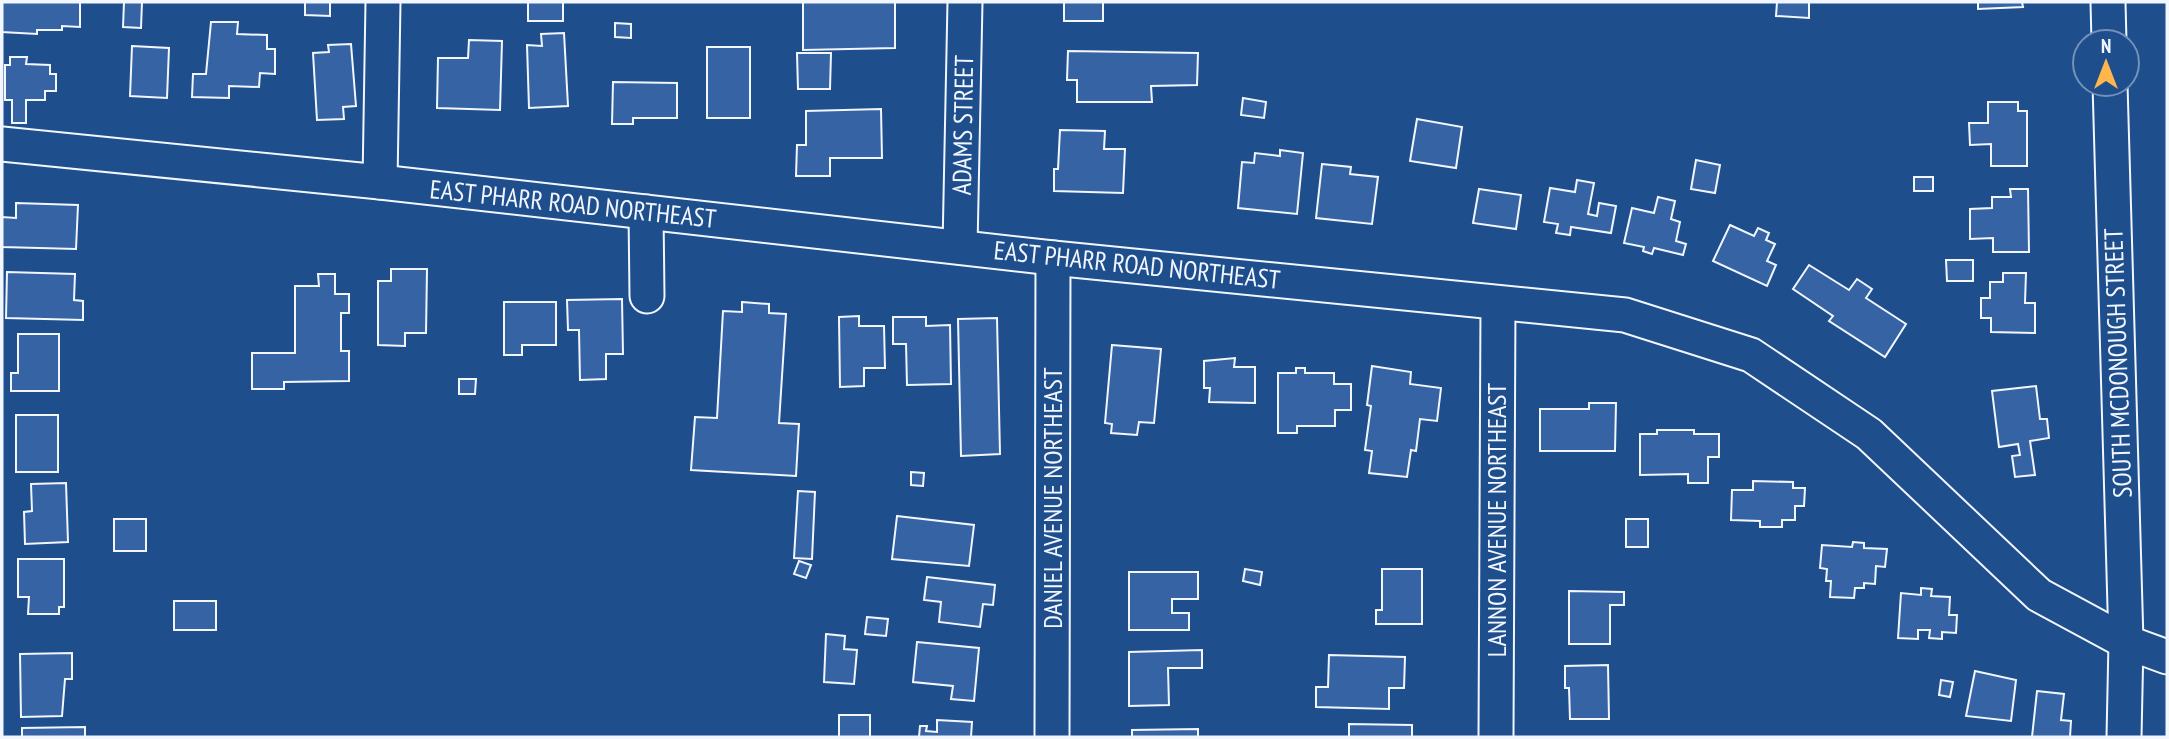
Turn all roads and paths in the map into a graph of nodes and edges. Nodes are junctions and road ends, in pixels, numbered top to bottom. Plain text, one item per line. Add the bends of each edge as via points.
1 (383, 2) edge
2 (965, 2) edge
3 (2108, 2) edge
4 (2109, 28) edge
5 (2110, 98) edge
6 (2, 144) edge
7 (380, 182) junction
8 (646, 212) junction
9 (960, 247) junction
10 (1053, 258) junction
11 (647, 296) dead end
12 (1498, 303) junction
13 (2126, 642) junction
14 (2167, 657) edge
15 (1052, 737) edge
16 (1496, 737) edge
17 (2124, 737) edge

1 - 7 street
2 - 9 street, ADAMS STREET
3 - 4 street
5 - 13 street, SOUTH MCDONOUGH STREET
6 - 7 street, EAST PHARR ROAD NORTHEAST
7 - 8 street, EAST PHARR ROAD NORTHEAST
8 - 9 street, EAST PHARR ROAD NORTHEAST
8 - 11 street
9 - 10 street, EAST PHARR ROAD NORTHEAST
10 - 12 street, EAST PHARR ROAD NORTHEAST
10 - 15 street, DANIEL AVENUE NORTHEAST
12 - 13 street, EAST PHARR ROAD NORTHEAST via 1625,315 1751,355 1869,435 2039,595
12 - 16 street, LANNON AVENUE NORTHEAST
13 - 14 street, EAST PHARR ROAD NORTHEAST
13 - 17 street, SOUTH MCDONOUGH STREET

